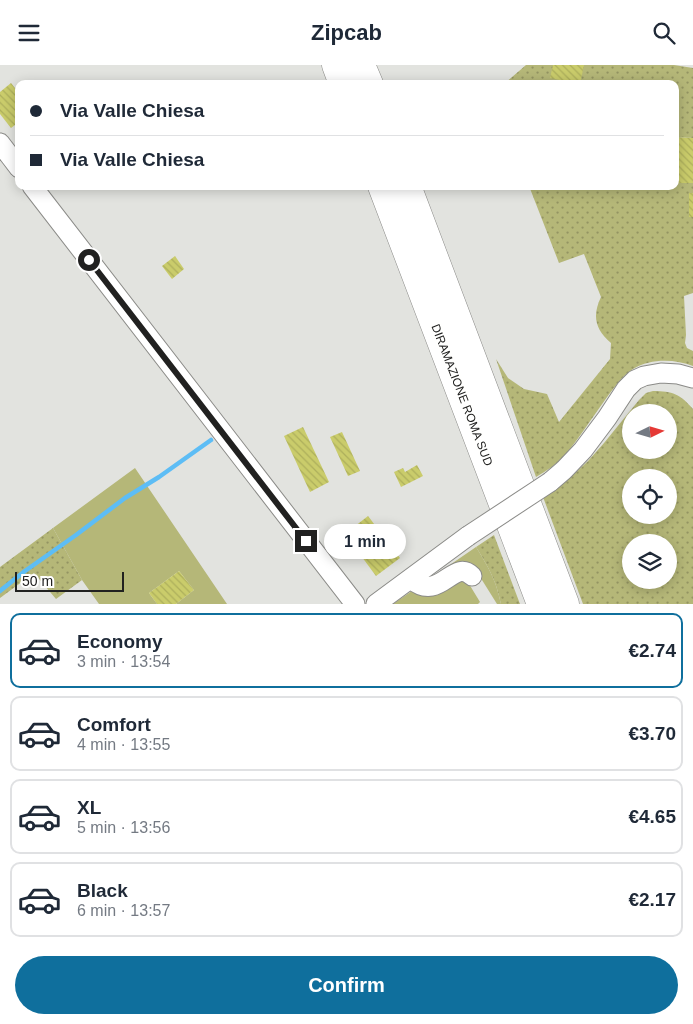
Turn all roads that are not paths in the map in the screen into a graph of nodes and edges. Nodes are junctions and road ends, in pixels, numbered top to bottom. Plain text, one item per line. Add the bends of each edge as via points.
1 (336, 65) edge
2 (362, 65) edge
3 (342, 80) edge
4 (367, 80) edge
5 (0, 143) edge
6 (15, 163) edge
7 (35, 190) edge
8 (384, 190) edge
9 (409, 190) edge
10 (693, 378) edge
11 (472, 576) dead end
12 (411, 579) junction
13 (355, 604) edge
14 (376, 604) edge
15 (541, 604) edge
16 (565, 604) edge

1 - 3 highway
2 - 4 highway
5 - 6 street
7 - 13 street
8 - 15 highway, DIRAMAZIONE ROMA SUD
9 - 16 highway, DIRAMAZIONE ROMA SUD
10 - 12 street, bridge via 661,373 635,381 564,470
11 - 12 street via 462,570 427,587
12 - 14 street

